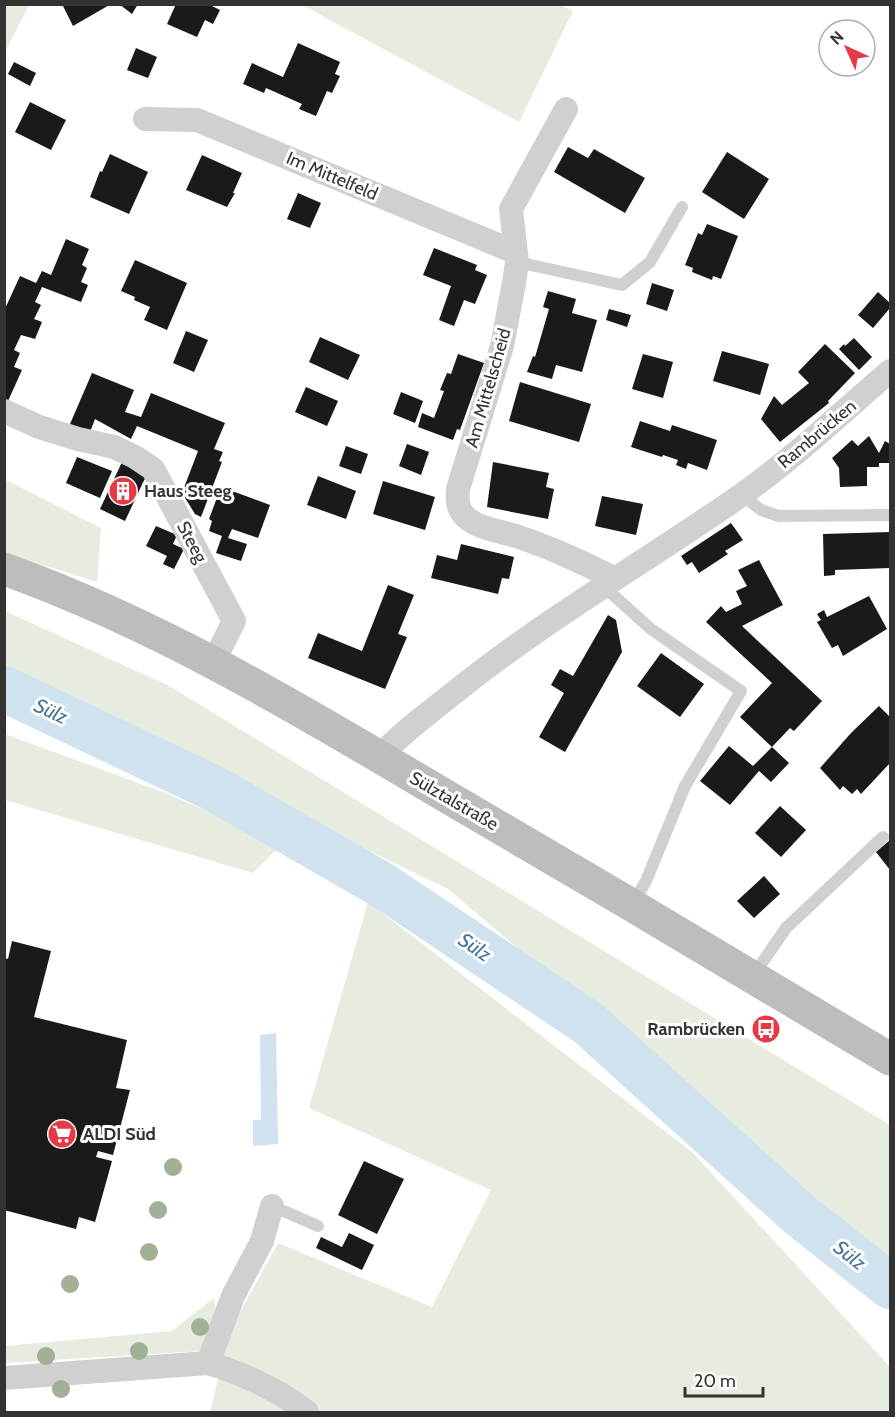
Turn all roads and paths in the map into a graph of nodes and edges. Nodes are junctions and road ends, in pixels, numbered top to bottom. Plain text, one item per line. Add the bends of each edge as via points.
1 (567, 109) dead end
2 (144, 119) dead end
3 (682, 207) dead end
4 (516, 257) junction
5 (891, 371) edge
6 (4, 411) edge
7 (742, 495) junction
8 (891, 515) edge
9 (4, 568) edge
10 (608, 582) junction
11 (213, 663) junction
12 (379, 757) junction
13 (883, 837) dead end
14 (632, 905) junction
15 (753, 977) junction
16 (891, 1059) edge
17 (272, 1206) joint
18 (318, 1226) dead end
19 (208, 1363) junction
20 (4, 1378) edge
21 (307, 1413) edge

1 - 4 street, Am Mittelscheid via 511,209
2 - 4 street, Im Mittelfeld via 197,120
3 - 4 lane via 650,262 622,285
4 - 10 street, Am Mittelscheid via 502,346 458,489 457,505 475,524 565,555
5 - 7 street, Rambrücken
6 - 11 street, Steeg via 78,440 114,447 153,469 234,621
7 - 8 lane via 760,510 779,516
7 - 10 street, Rambrücken
9 - 11 main road, Sülztalstraße via 122,618
10 - 12 street, Rambrücken via 485,668
10 - 14 lane via 651,629 741,692 685,786 646,881
11 - 12 main road, Sülztalstraße
12 - 14 main road, Sülztalstraße
13 - 15 lane via 786,928
14 - 15 main road, Sülztalstraße
15 - 16 main road, Sülztalstraße
17 - 18 lane
17 - 19 street via 262,1241 233,1296
19 - 20 street
19 - 21 street via 240,1373

